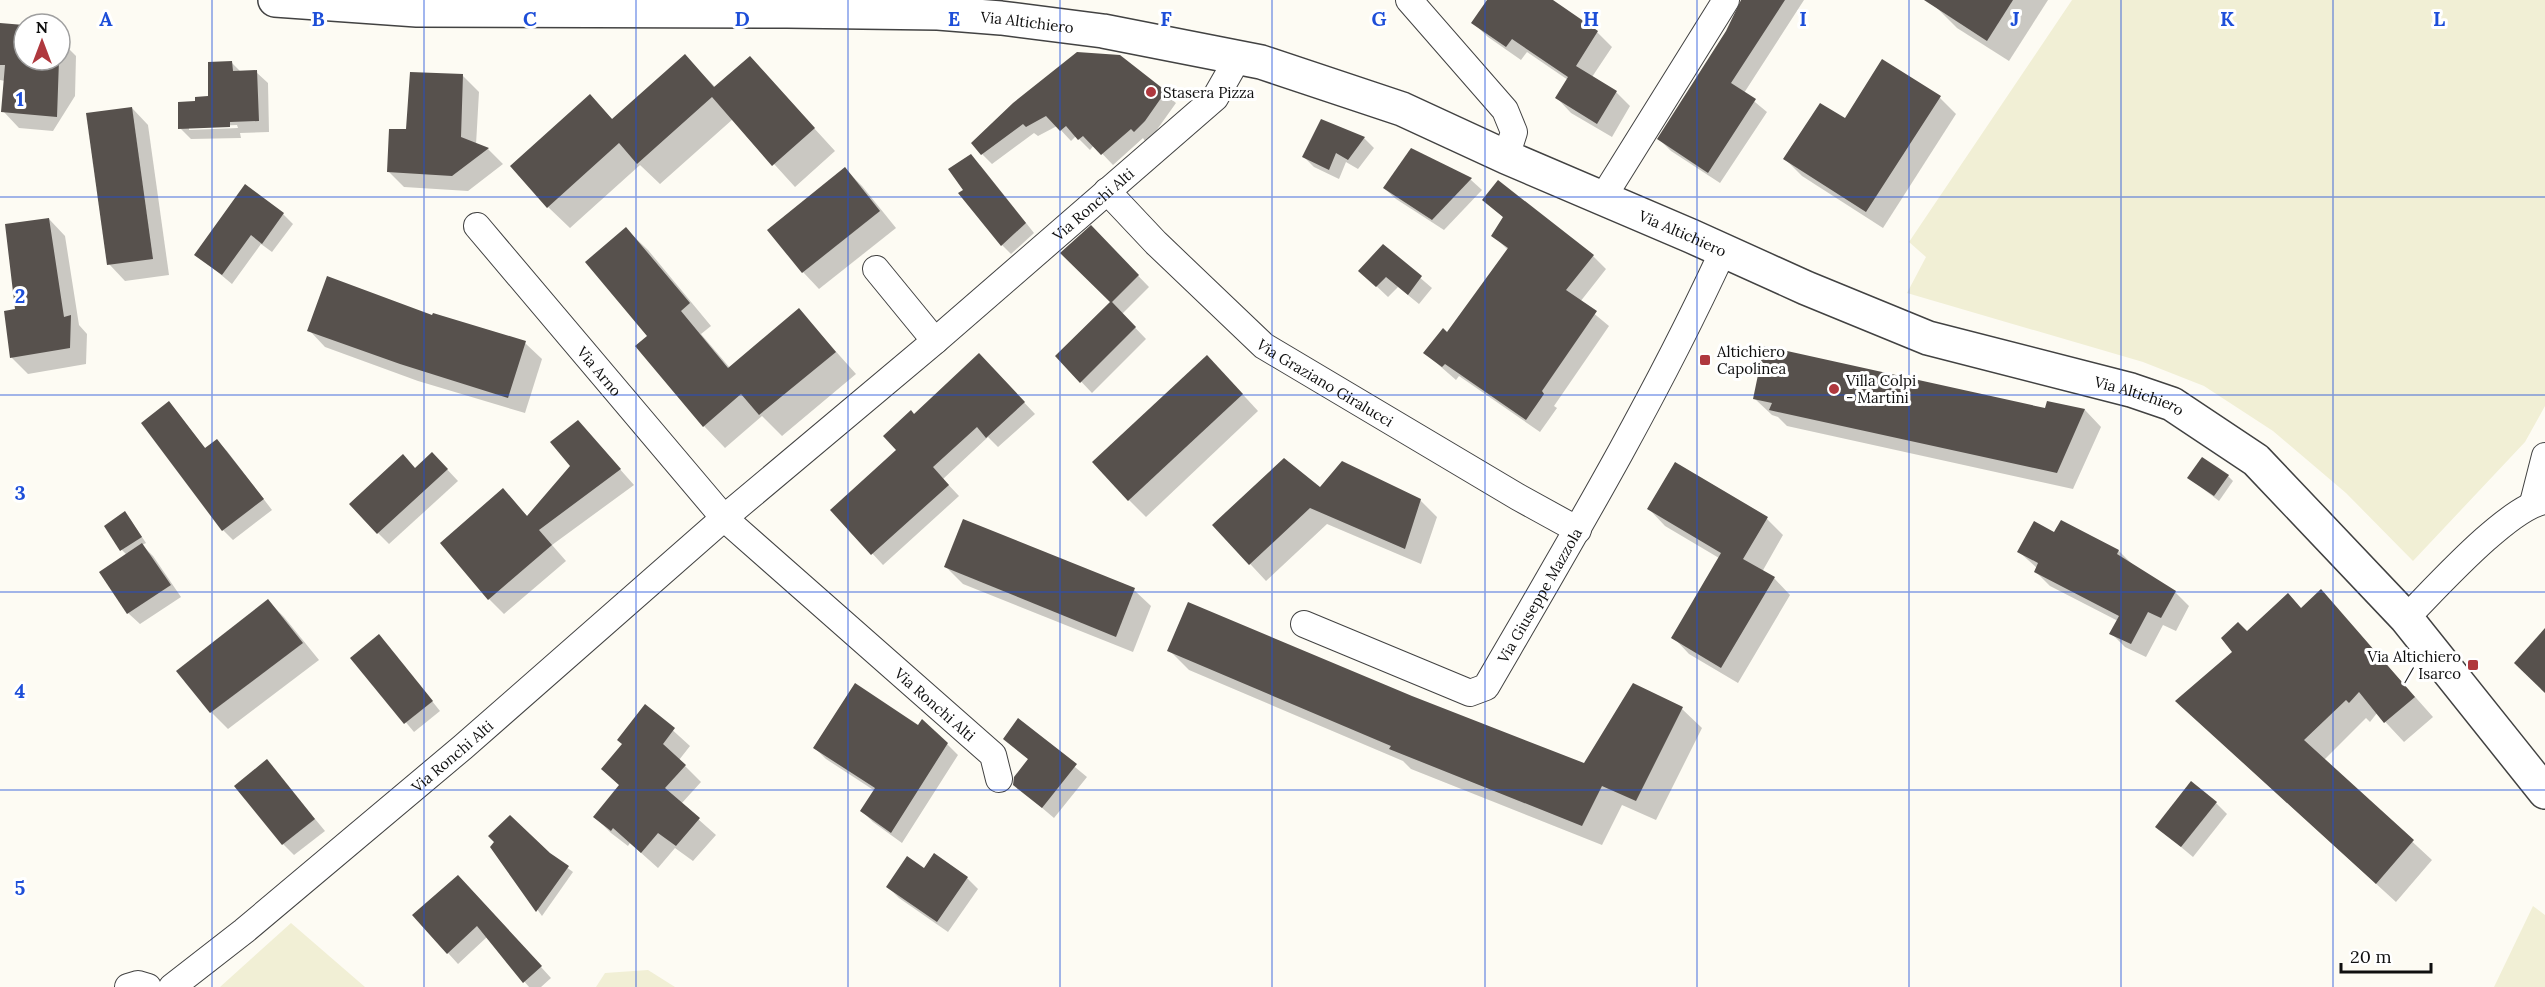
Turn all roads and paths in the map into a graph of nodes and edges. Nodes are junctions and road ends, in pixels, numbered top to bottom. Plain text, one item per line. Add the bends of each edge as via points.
1 (275, 0) edge
2 (1726, 0) edge
3 (1422, 5) edge
4 (1234, 56) junction
5 (1506, 157) junction
6 (1107, 191) junction
7 (1602, 199) junction
8 (477, 226) dead end
9 (1723, 251) junction
10 (876, 268) dead end
11 (935, 341) junction
12 (2545, 456) edge
13 (2539, 502) edge
14 (724, 518) junction
15 (1578, 530) junction
16 (2406, 618) junction
17 (1304, 624) dead end
18 (2540, 775) edge
19 (999, 779) dead end
20 (128, 987) edge
21 (148, 987) edge
22 (172, 987) edge

1 - 4 street, Via Altichiero via 417,10 938,13 1064,25
2 - 7 street
3 - 5 street via 1505,110 1514,132
4 - 5 street, Via Altichiero via 1401,109
4 - 6 street, Via Ronchi Alti via 1231,70 1215,98
5 - 7 street, Via Altichiero
6 - 11 street, Via Ronchi Alti
6 - 15 street, Via Graziano Giralucci via 1264,346
7 - 9 street, Via Altichiero
8 - 14 street, Via Arno
9 - 15 street, Via Giuseppe Mazzola
9 - 16 street, Via Altichiero via 1928,338 2172,404 2256,460
10 - 11 street
11 - 14 street, Via Ronchi Alti
12 - 13 street
13 - 16 street via 2506,520
14 - 19 street, Via Ronchi Alti via 993,755
14 - 22 street, Via Ronchi Alti via 385,814
15 - 17 street, Via Giuseppe Mazzola via 1486,687 1470,693
16 - 18 street, Via Altichiero
20 - 21 street

